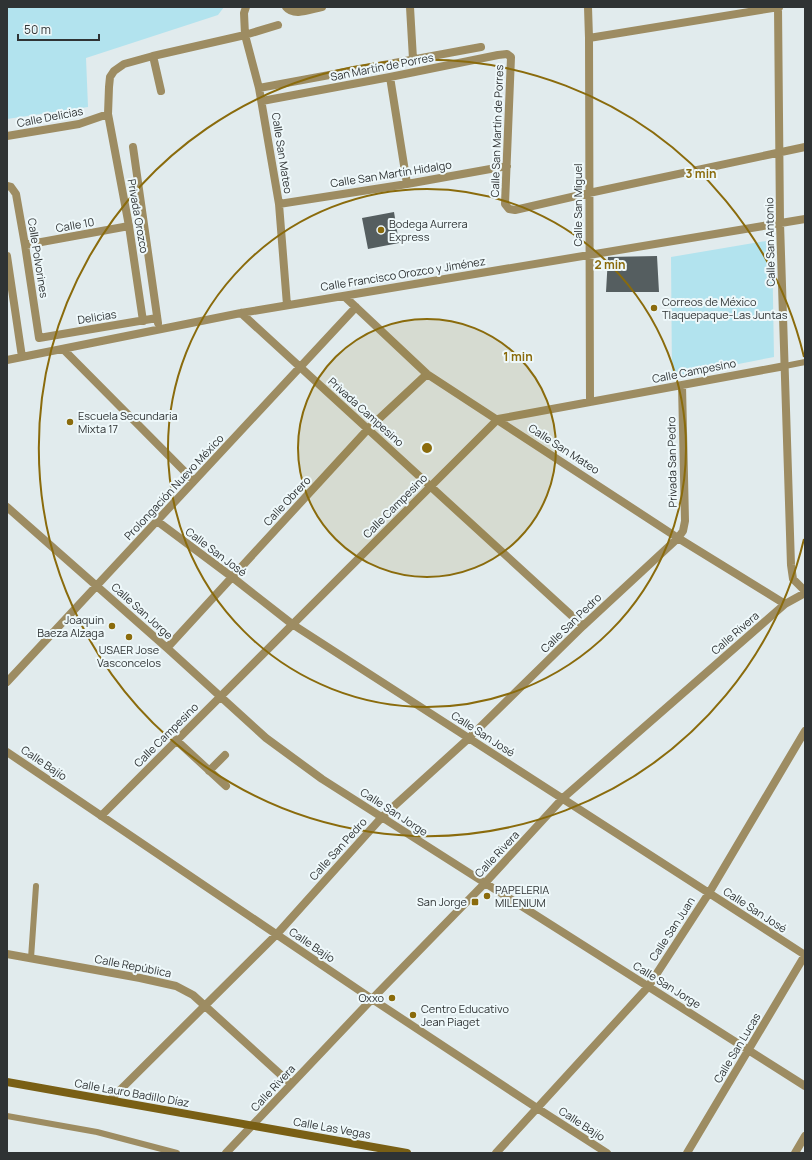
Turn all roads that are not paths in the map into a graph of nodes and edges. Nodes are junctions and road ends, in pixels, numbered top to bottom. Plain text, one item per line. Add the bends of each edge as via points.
1 (246, 7) edge
2 (286, 7) edge
3 (322, 7) edge
4 (410, 7) edge
5 (588, 7) edge
6 (779, 7) edge
7 (278, 25) dead end
8 (245, 35) junction
9 (589, 38) junction
10 (481, 47) dead end
11 (507, 54) joint
12 (153, 56) junction
13 (413, 59) junction
14 (390, 77) junction
15 (259, 88) junction
16 (161, 91) dead end
17 (262, 102) junction
18 (108, 114) junction
19 (7, 136) edge
20 (133, 147) dead end
21 (805, 147) edge
22 (780, 152) junction
23 (507, 166) junction
24 (407, 184) junction
25 (7, 186) edge
26 (589, 193) junction
27 (279, 204) junction
28 (805, 219) edge
29 (780, 223) junction
30 (129, 226) junction
31 (25, 245) junction
32 (589, 255) junction
33 (7, 256) edge
34 (344, 296) junction
35 (287, 305) junction
36 (356, 308) junction
37 (241, 313) junction
38 (158, 318) junction
39 (144, 321) junction
40 (159, 329) junction
41 (40, 338) joint
42 (62, 349) junction
43 (22, 357) junction
44 (7, 360) edge
45 (805, 362) edge
46 (785, 366) junction
47 (301, 367) junction
48 (428, 374) junction
49 (682, 385) junction
50 (590, 402) junction
51 (498, 419) junction
52 (368, 429) junction
53 (194, 481) junction
54 (431, 486) junction
55 (7, 507) edge
56 (157, 521) junction
57 (678, 538) junction
58 (232, 577) junction
59 (97, 586) junction
60 (805, 592) edge
61 (785, 604) junction
62 (292, 624) junction
63 (583, 626) junction
64 (167, 648) junction
65 (7, 682) edge
66 (220, 696) junction
67 (805, 731) edge
68 (469, 738) junction
69 (176, 740) junction
70 (7, 752) edge
71 (225, 755) dead end
72 (209, 771) junction
73 (226, 786) dead end
74 (563, 798) junction
75 (101, 816) junction
76 (382, 817) junction
77 (484, 883) junction
78 (36, 886) dead end
79 (709, 893) junction
80 (277, 934) junction
81 (7, 954) edge
82 (805, 955) edge
83 (31, 958) junction
84 (648, 987) junction
85 (372, 999) junction
86 (204, 1006) junction
87 (749, 1050) junction
88 (7, 1082) edge
89 (291, 1084) junction
90 (805, 1086) edge
91 (110, 1100) junction
92 (537, 1108) junction
93 (7, 1116) edge
94 (253, 1125) junction
95 (805, 1136) edge
96 (177, 1153) edge
97 (226, 1153) edge
98 (407, 1153) edge
99 (496, 1153) edge
100 (607, 1153) edge
101 (687, 1153) edge
102 (795, 1153) edge

1 - 8 street, Calle San Mateo
2 - 3 street via 289,11 296,12
4 - 13 street
5 - 9 street, Calle San Miguel
6 - 9 street
6 - 22 street, Calle San Antonio
7 - 8 street
8 - 12 street
8 - 15 street, Calle San Mateo
9 - 26 street, Calle San Miguel
10 - 13 street
11 - 14 street, San Martín de Porres
11 - 23 street, Calle San Martín de Porres via 511,57
12 - 16 street
12 - 18 street via 124,64 114,71 110,77
13 - 15 street
14 - 17 street, San Martín de Porres
14 - 24 street
15 - 17 street, Calle San Mateo
17 - 27 street, Calle San Mateo
18 - 19 street, Calle Delicias via 79,124
18 - 30 street, Privada Orozco
20 - 38 street, Privada Orozco
21 - 22 street
22 - 26 street
22 - 29 street, Calle San Antonio
23 - 24 street, Calle San Martín Hidalgo
23 - 26 street, Calle San Martín de Porres via 505,204 509,209 515,210
24 - 27 street, Calle San Martín Hidalgo
25 - 31 street, Calle Polvorines via 16,194
26 - 32 street, Calle San Miguel
27 - 35 street, Calle San Mateo
28 - 29 street, Calle Francisco Orozco y Jiménez
29 - 32 street, Calle Francisco Orozco y Jiménez
29 - 46 street, Calle San Antonio
30 - 31 street, Calle 10
30 - 39 street, Privada Orozco
31 - 41 street, Calle Polvorines
32 - 34 street, Calle Francisco Orozco y Jiménez
32 - 50 street, Calle San Miguel
33 - 43 street
34 - 35 street, Calle Francisco Orozco y Jiménez
34 - 36 street, Calle San Mateo
35 - 37 street, Calle Francisco Orozco y Jiménez
36 - 47 street, Prolongación Nuevo México
36 - 48 street, Calle San Mateo
37 - 40 street, Calle Francisco Orozco y Jiménez
37 - 47 street, Privada Campesino
38 - 39 street, Delicias
38 - 40 street, Privada Orozco
39 - 41 street, Delicias
40 - 42 street, Calle Francisco Orozco y Jiménez
42 - 43 street, Calle Francisco Orozco y Jiménez
42 - 53 street
43 - 44 street, Calle Francisco Orozco y Jiménez
45 - 46 lane
46 - 49 street, Calle Campesino
46 - 60 street, Calle San Antonio via 791,564 794,579
47 - 52 street, Privada Campesino
47 - 53 street, Prolongación Nuevo México
48 - 51 street, Calle San Mateo
48 - 52 street, Calle Obrero
49 - 50 street, Calle Campesino
49 - 57 street, Privada San Pedro via 685,521
50 - 51 street, Calle Campesino
51 - 54 street, Calle Campesino
51 - 57 street, Calle San Mateo
52 - 54 street, Privada Campesino
52 - 58 street, Calle Obrero
53 - 56 street, Prolongación Nuevo México
54 - 62 street, Calle Campesino
54 - 63 street, Privada Campesino
55 - 59 street, Calle San Jorge
56 - 58 street, Calle San José
56 - 59 street, Prolongación Nuevo México
57 - 61 street, Calle San Mateo
57 - 63 street, Calle San Pedro
58 - 62 street, Calle San José
58 - 64 street, Calle Obrero
59 - 64 street, Calle San Jorge
59 - 65 street, Prolongación Nuevo México
60 - 61 street, Calle Rivera
61 - 74 street, Calle Rivera
62 - 66 street, Calle Campesino
62 - 68 street, Calle San José
63 - 68 street, Calle San Pedro
64 - 66 street, Calle San Jorge
66 - 69 street, Calle Campesino
66 - 76 street, Calle San Jorge via 266,738 322,779
67 - 79 street, Calle San Juan
68 - 74 street, Calle San José
68 - 76 street, Calle San Pedro
69 - 72 street
69 - 75 street, Calle Campesino
70 - 75 street, Calle Bajío
71 - 72 street
72 - 73 street
74 - 77 street, Calle Rivera
74 - 79 street, Calle San José
75 - 80 street, Calle Bajío
76 - 77 street, Calle San Jorge
76 - 80 street, Calle San Pedro
77 - 84 street, Calle San Jorge
77 - 85 street, Calle Rivera
78 - 83 lane
79 - 82 street, Calle San José
79 - 84 street, Calle San Juan
80 - 85 street, Calle Bajío
80 - 86 street, Calle San Pedro
81 - 83 street, Calle República
82 - 87 street, Calle San Lucas
83 - 86 street, Calle República via 176,986 193,995
84 - 87 street, Calle San Jorge
84 - 92 street, Calle San Juan
85 - 89 street, Calle Rivera
85 - 92 street, Calle Bajío
86 - 89 street, Calle República
86 - 91 street, Calle San Pedro
87 - 90 street, Calle San Jorge
87 - 101 street, Calle San Lucas
88 - 91 street, Calle Lauro Badillo Díaz
89 - 94 street, Calle Rivera
91 - 94 street, Calle Lauro Badillo Díaz
92 - 99 street, Calle San Juan
92 - 100 street, Calle Bajío
93 - 96 lane via 97,1132
94 - 97 street, Calle Rivera
94 - 98 street, Calle Las Vegas
95 - 102 street

